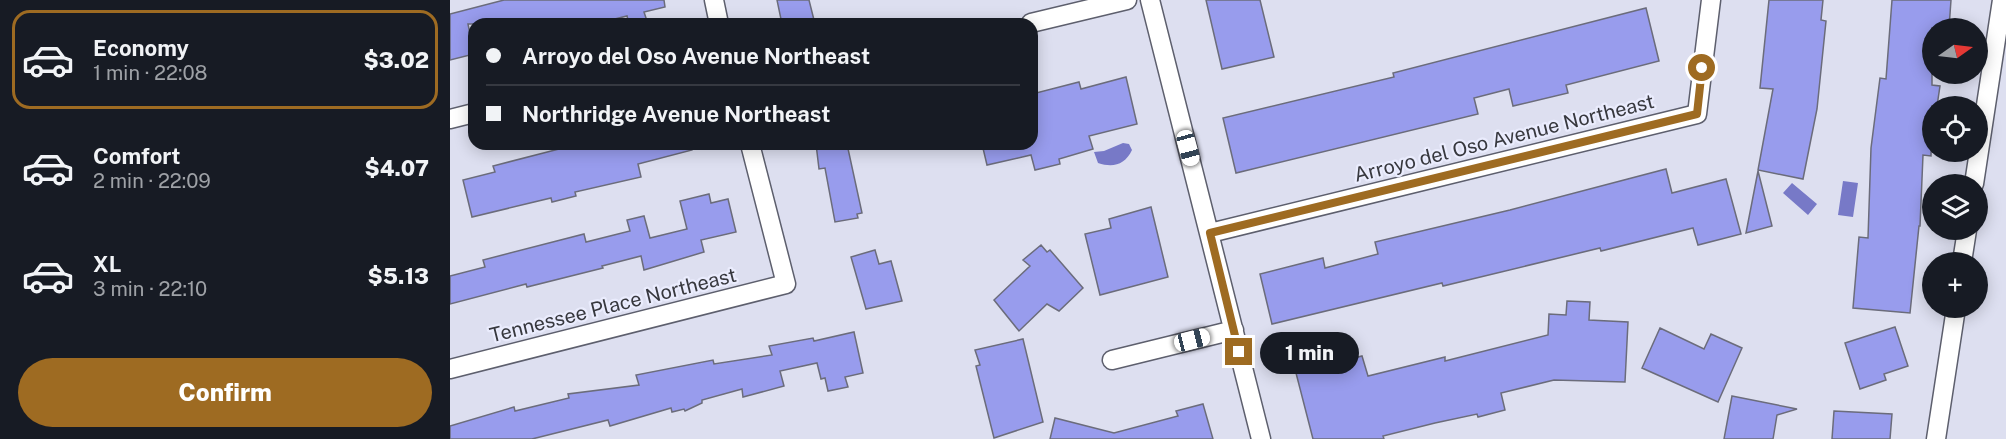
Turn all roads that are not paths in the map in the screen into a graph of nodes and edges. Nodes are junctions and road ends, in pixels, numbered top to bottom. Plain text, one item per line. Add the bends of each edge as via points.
1 (714, 0) edge
2 (1127, 0) edge
3 (1150, 0) edge
4 (1711, 0) edge
5 (2002, 0) edge
6 (718, 18) edge
7 (1038, 21) edge
8 (468, 114) edge
9 (450, 119) edge
10 (752, 150) edge
11 (1976, 174) edge
12 (1210, 233) junction
13 (1954, 318) edge
14 (1234, 330) junction
15 (1112, 360) dead end
16 (450, 369) edge
17 (1261, 439) edge
18 (1936, 439) edge

1 - 6 street
2 - 7 street
3 - 12 street
4 - 12 street, Arroyo del Oso Avenue Northeast via 1697,114
5 - 11 street
8 - 9 street
10 - 16 street, Tennessee Place Northeast via 786,284
12 - 14 street
13 - 18 street
14 - 15 street
14 - 17 street

